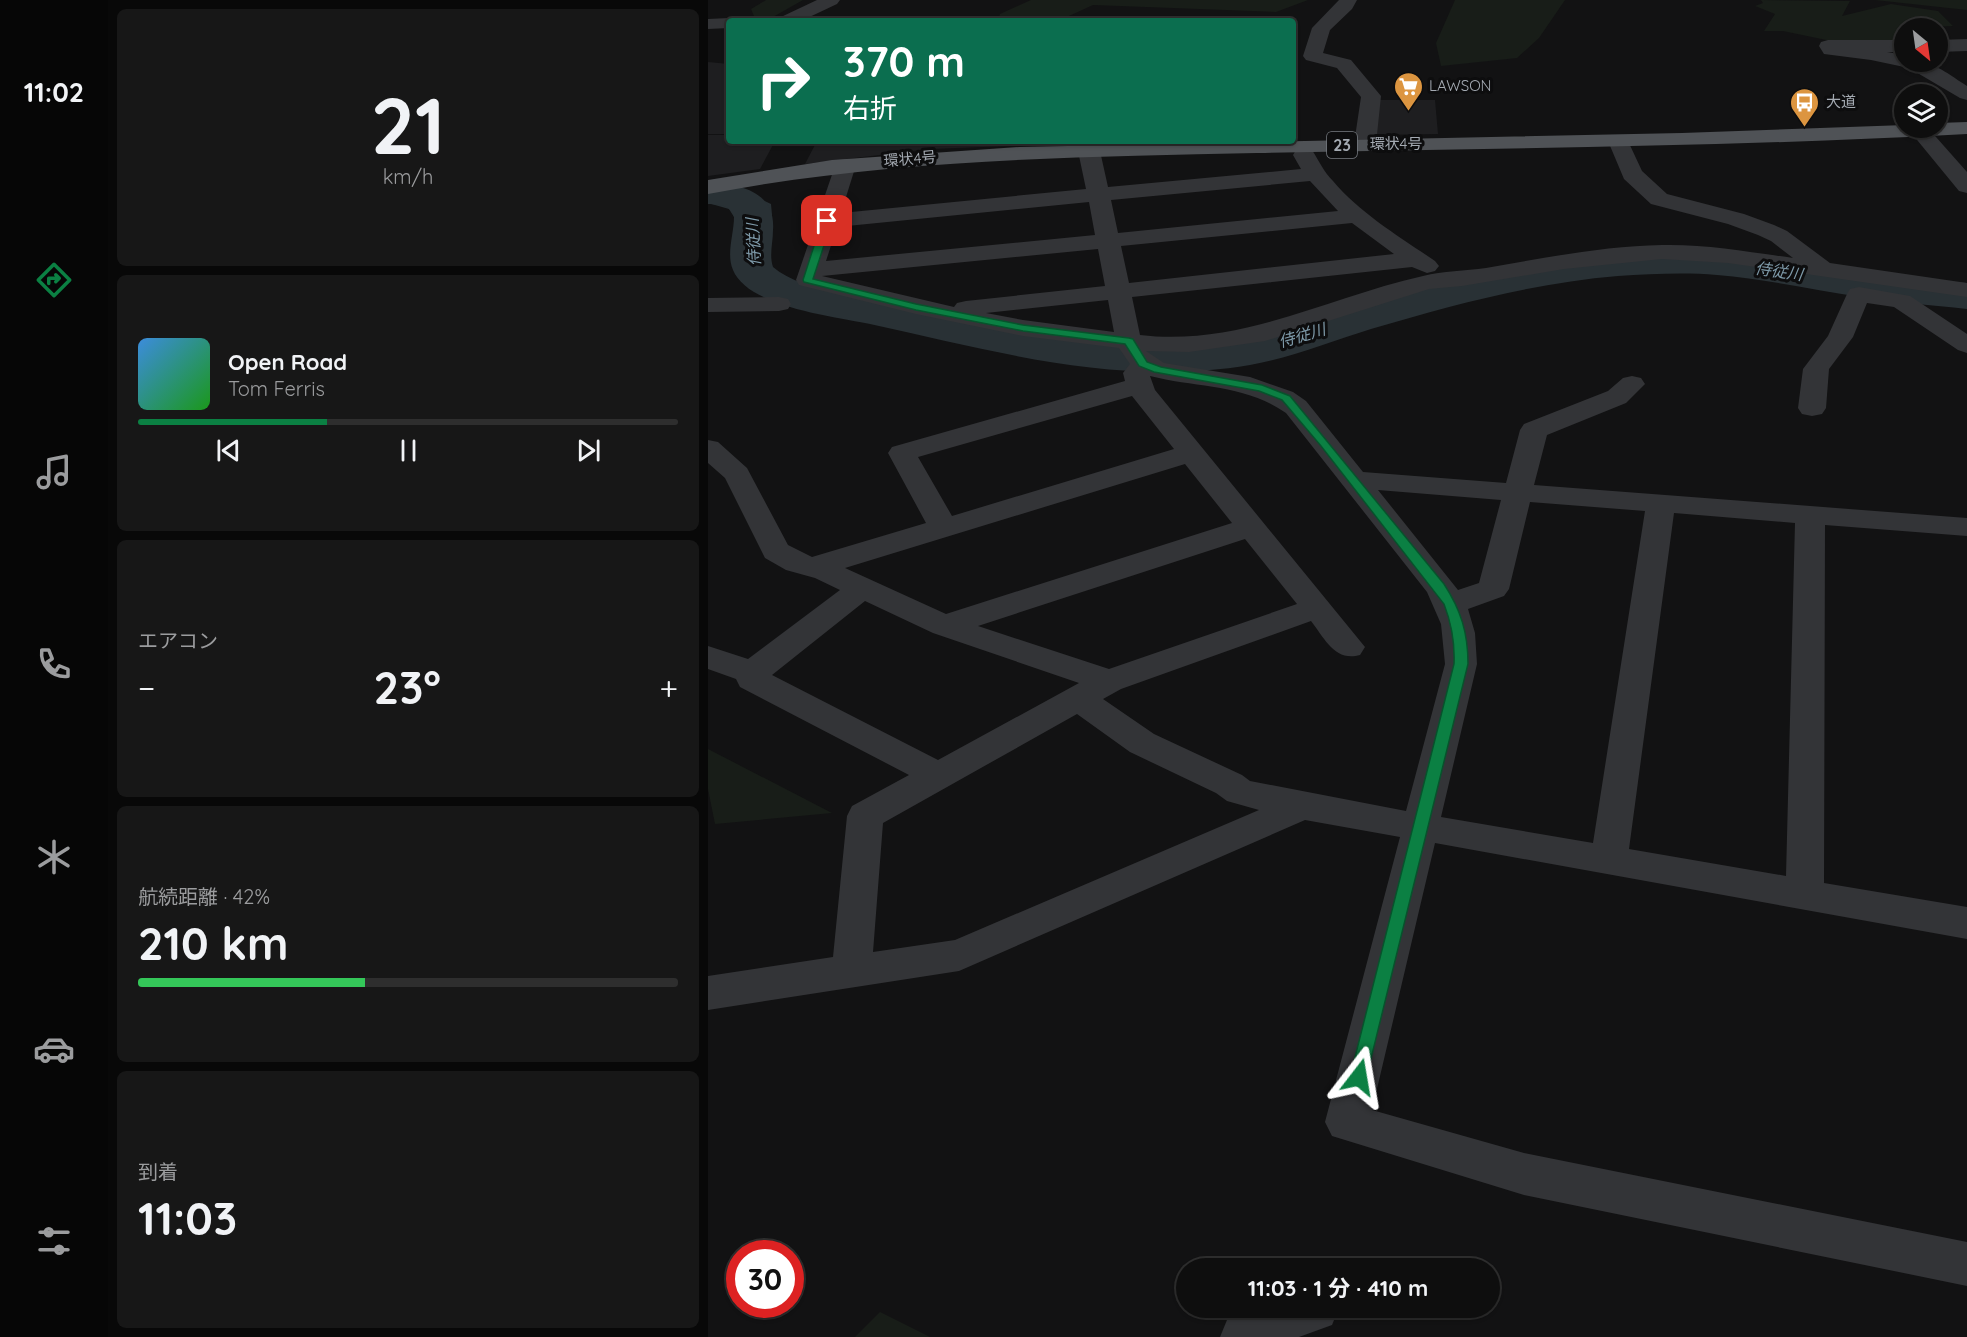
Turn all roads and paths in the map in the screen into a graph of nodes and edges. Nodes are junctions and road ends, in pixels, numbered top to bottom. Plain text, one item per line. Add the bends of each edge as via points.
1 (831, 0) edge
2 (1348, 0) edge
3 (793, 18) edge
4 (726, 23) edge
5 (708, 24) edge
6 (1967, 45) edge
7 (1894, 46) edge
8 (1948, 46) edge
9 (1894, 58) edge
10 (1932, 72) edge
11 (1967, 94) edge
12 (1967, 128) edge
13 (1948, 129) edge
14 (1894, 131) edge
15 (1927, 138) edge
16 (1618, 141) junction
17 (1365, 144) junction
18 (1300, 146) junction
19 (1084, 148) edge
20 (845, 165) junction
21 (1315, 174) junction
22 (714, 184) edge
23 (1967, 186) edge
24 (1098, 195) junction
25 (1358, 216) junction
26 (827, 221) junction
27 (1686, 223) junction
28 (1108, 240) junction
29 (1662, 252) junction
30 (1417, 259) junction
31 (811, 270) junction
32 (1827, 273) junction
33 (1448, 281) junction
34 (1967, 290) edge
35 (1118, 291) junction
36 (1856, 292) junction
37 (1900, 302) junction
38 (779, 304) dead end
39 (708, 305) edge
40 (1967, 310) edge
41 (956, 317) junction
42 (1967, 345) edge
43 (1136, 362) junction
44 (1632, 384) dead end
45 (1812, 408) dead end
46 (708, 448) edge
47 (1192, 453) junction
48 (1354, 480) junction
49 (1518, 492) junction
50 (1661, 503) junction
51 (1810, 515) junction
52 (1251, 527) junction
53 (1967, 527) edge
54 (944, 528) junction
55 (813, 567) junction
56 (862, 588) junction
57 (1451, 604) junction
58 (1317, 608) junction
59 (944, 626) junction
60 (1349, 647) dead end
61 (708, 657) edge
62 (753, 673) junction
63 (1108, 681) junction
64 (1078, 698) junction
65 (938, 775) junction
66 (1302, 806) junction
67 (1422, 828) junction
68 (1609, 860) junction
69 (1805, 895) junction
70 (1967, 923) edge
71 (852, 972) junction
72 (708, 993) edge
73 (1967, 1264) edge
74 (1286, 1318) edge
75 (1244, 1337) edge

1 - 3 street
2 - 17 street via 1321,28 1313,56 1344,64 1371,96
4 - 5 street
6 - 8 street
7 - 9 street via 1828,46 1831,50
10 - 11 street
12 - 13 main road, 環状4号 / 23
14 - 16 main road, 環状4号 / 23
15 - 23 street
16 - 17 main road, 環状4号 / 23
16 - 27 street via 1632,174
17 - 18 main road, 環状4号 / 23
18 - 19 main road, 環状4号 / 23
18 - 21 street
19 - 20 main road, 環状4号 / 23
19 - 24 street
20 - 22 main road, 環状4号 / 23
20 - 26 street
21 - 24 street
21 - 25 street via 1334,197
24 - 26 street
24 - 28 street
25 - 28 street
25 - 30 street
26 - 31 street
27 - 29 street
27 - 32 street via 1736,219 1779,236
28 - 31 street
28 - 35 street
29 - 32 street via 1728,256
29 - 33 street via 1564,262
30 - 33 street
30 - 35 street
31 - 41 street via 808,280
32 - 34 street
32 - 36 street
33 - 43 street via 1426,282 1265,333 1160,345
35 - 41 street via 968,307
35 - 43 street
36 - 37 street
36 - 45 street via 1840,336 1816,369
37 - 40 street
37 - 42 street
38 - 39 street
41 - 43 street via 1023,328
43 - 47 street
43 - 48 street via 1158,370 1262,388 1286,398
43 - 54 street via 902,453
44 - 49 street via 1617,397 1534,430
46 - 55 street via 736,474 776,551
47 - 52 street
47 - 54 street
48 - 49 street
48 - 57 street
49 - 50 street
49 - 57 street via 1493,589
50 - 51 street
50 - 68 street
51 - 53 street
51 - 69 street
52 - 58 street
52 - 59 street
54 - 55 street
55 - 56 street
56 - 59 street
56 - 62 street
57 - 67 street via 1460,633 1461,664
58 - 60 street
58 - 63 street
59 - 63 street
61 - 62 street
62 - 65 street via 752,679
63 - 64 street
64 - 65 street
64 - 66 street via 1142,743 1240,792
65 - 71 street via 866,816
66 - 67 street
66 - 71 street via 959,955
67 - 68 street
67 - 73 street via 1347,1122 1524,1174
68 - 69 street
69 - 70 street
71 - 72 street
74 - 75 street

